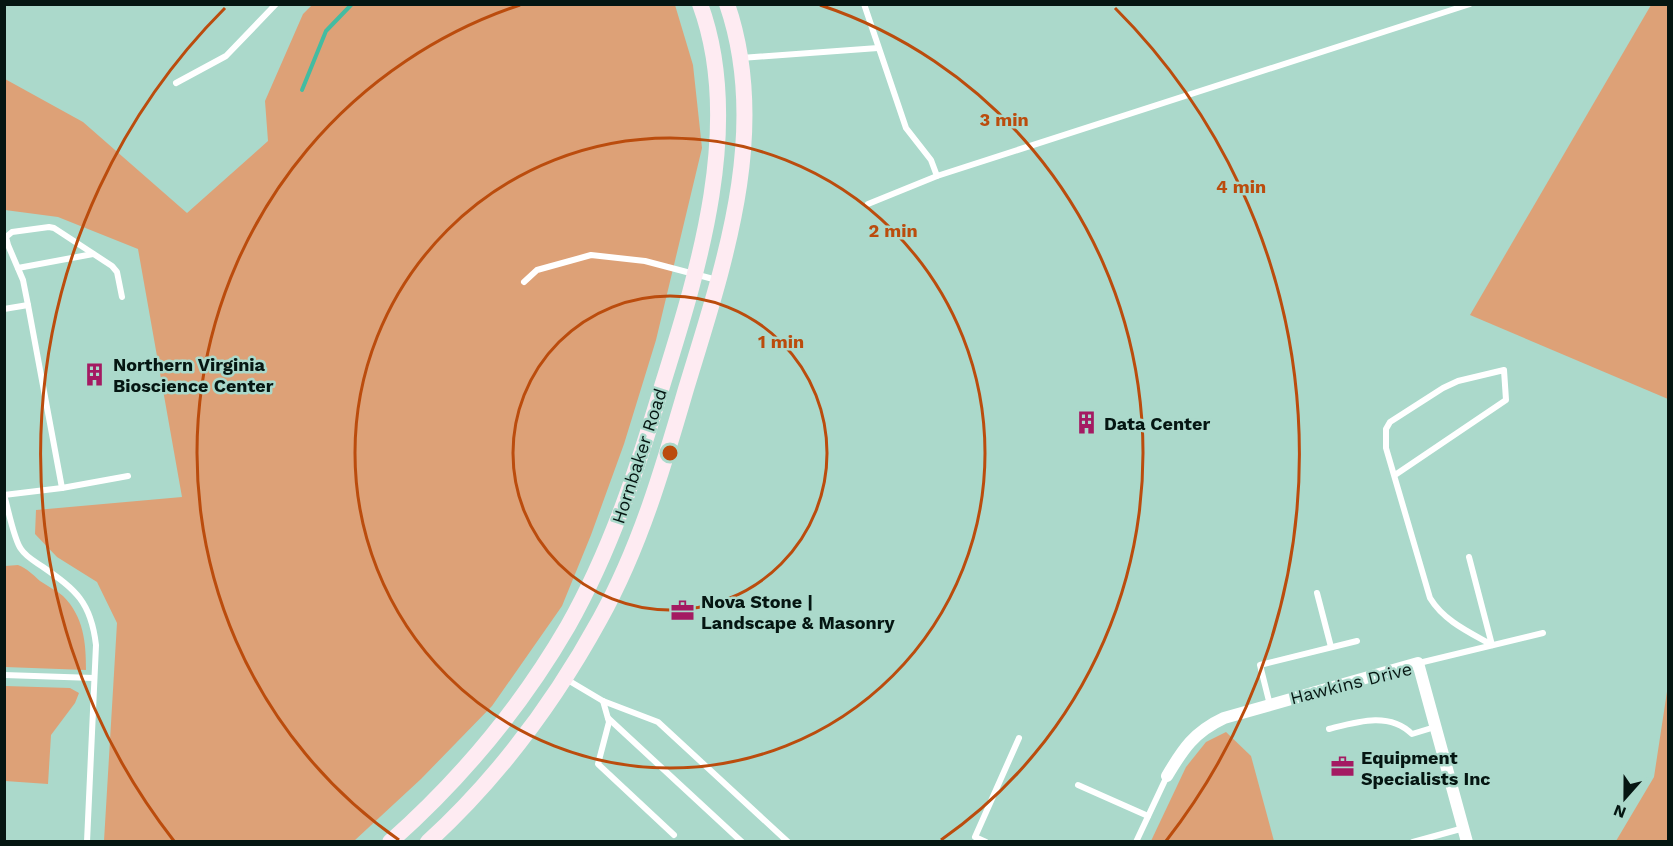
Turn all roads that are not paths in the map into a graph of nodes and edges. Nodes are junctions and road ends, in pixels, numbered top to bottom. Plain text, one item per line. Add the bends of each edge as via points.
1 (276, 4) edge
2 (700, 4) edge
3 (727, 4) edge
4 (864, 4) edge
5 (1470, 4) edge
6 (878, 48) junction
7 (739, 58) junction
8 (176, 83) dead end
9 (937, 176) junction
10 (868, 204) dead end
11 (93, 254) junction
12 (18, 268) junction
13 (696, 274) junction
14 (717, 280) junction
15 (524, 282) dead end
16 (122, 297) dead end
17 (28, 304) junction
18 (4, 309) edge
19 (1395, 475) junction
20 (128, 476) dead end
21 (62, 488) junction
22 (4, 495) edge
23 (1469, 557) dead end
24 (1317, 593) dead end
25 (1543, 633) dead end
26 (1357, 641) dead end
27 (1492, 645) junction
28 (1331, 647) junction
29 (1418, 663) junction
30 (4, 675) edge
31 (94, 678) junction
32 (565, 678) junction
33 (603, 701) junction
34 (1270, 705) junction
35 (608, 718) junction
36 (1436, 727) junction
37 (1329, 729) dead end
38 (1019, 738) dead end
39 (1167, 776) joint
40 (1078, 785) dead end
41 (1148, 816) junction
42 (1464, 828) junction
43 (674, 835) dead end
44 (87, 842) edge
45 (390, 842) edge
46 (428, 842) edge
47 (742, 842) edge
48 (788, 842) edge
49 (986, 842) edge
50 (1136, 842) edge
51 (1413, 842) edge
52 (1467, 842) edge

1 - 8 lane via 226,56
2 - 13 main road, Hornbaker Road via 714,66 717,122 716,172
3 - 7 main road, Hornbaker Road
4 - 6 lane
5 - 9 lane
6 - 7 lane
6 - 9 lane via 906,128 931,160
7 - 14 main road, Hornbaker Road via 745,114 743,158 737,203
9 - 10 lane
11 - 12 lane
11 - 12 lane via 54,228 12,232 6,237
11 - 16 lane via 117,272
12 - 17 lane
13 - 14 lane
13 - 15 lane via 645,261 591,255 537,270
13 - 45 main road, Hornbaker Road via 639,460 588,588 545,663 498,730 456,778
14 - 32 main road, Hornbaker Road via 647,515 619,582
17 - 18 lane
17 - 21 lane
19 - 19 lane via 1506,400 1504,370 1458,381 1390,422 1385,438
19 - 27 lane via 1430,598 1449,619
20 - 21 lane
21 - 22 lane
22 - 31 lane via 20,548 80,596 94,628
23 - 27 lane
24 - 28 lane
25 - 27 lane
26 - 28 lane
27 - 29 lane
28 - 34 lane via 1260,665
29 - 34 street, Hawkins Drive
29 - 36 street, Hawkins Drive
30 - 31 lane
31 - 44 lane
32 - 33 lane
32 - 46 main road, Hornbaker Road via 490,779
33 - 35 lane
33 - 48 lane via 658,722
34 - 39 street, Hawkins Drive via 1224,718 1200,731
35 - 43 lane via 598,764
35 - 47 lane
36 - 37 lane via 1412,734 1393,722 1366,719
36 - 42 street, Hawkins Drive
38 - 49 lane via 975,837
39 - 41 lane
40 - 41 lane
41 - 50 lane
42 - 51 lane
42 - 52 street, Hawkins Drive

